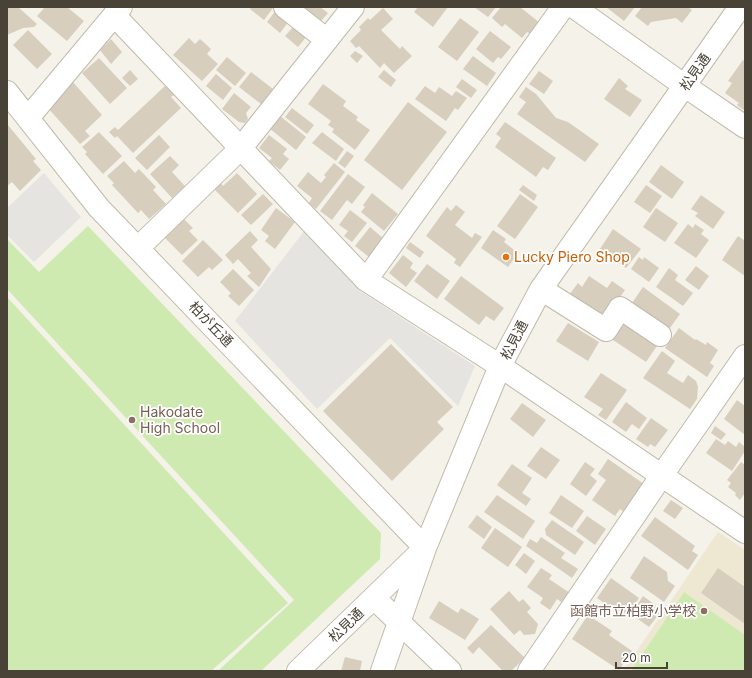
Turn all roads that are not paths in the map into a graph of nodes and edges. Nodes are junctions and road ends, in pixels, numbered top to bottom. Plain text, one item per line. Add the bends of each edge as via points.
1 (285, 7) edge
2 (353, 7) edge
3 (563, 7) edge
4 (574, 7) edge
5 (740, 7) edge
6 (117, 11) edge
7 (327, 40) junction
8 (685, 86) junction
9 (7, 92) edge
10 (28, 118) junction
11 (745, 127) edge
12 (241, 148) junction
13 (138, 248) junction
14 (366, 280) junction
15 (541, 289) junction
16 (660, 335) dead end
17 (745, 356) edge
18 (500, 366) junction
19 (662, 475) junction
20 (745, 532) edge
21 (424, 548) junction
22 (374, 598) junction
23 (399, 622) junction
24 (298, 671) edge
25 (382, 671) edge
26 (450, 671) edge
27 (529, 671) edge

1 - 7 street
2 - 7 street
3 - 14 street
4 - 8 street
5 - 8 street, 松見通
6 - 10 street
6 - 12 street
7 - 12 street
8 - 11 street
8 - 15 street, 松見通
9 - 10 street, 柏が丘通
10 - 13 street, 柏が丘通 via 99,208
12 - 13 street
12 - 14 street
13 - 21 street, 柏が丘通
14 - 18 street
15 - 16 street via 606,330 620,308
15 - 18 street, 松見通
17 - 19 street
18 - 19 street
18 - 21 street, 松見通
19 - 20 street
19 - 27 street
21 - 22 street, 松見通
21 - 23 street
22 - 23 street
22 - 24 street, 松見通
23 - 25 street
23 - 26 street

